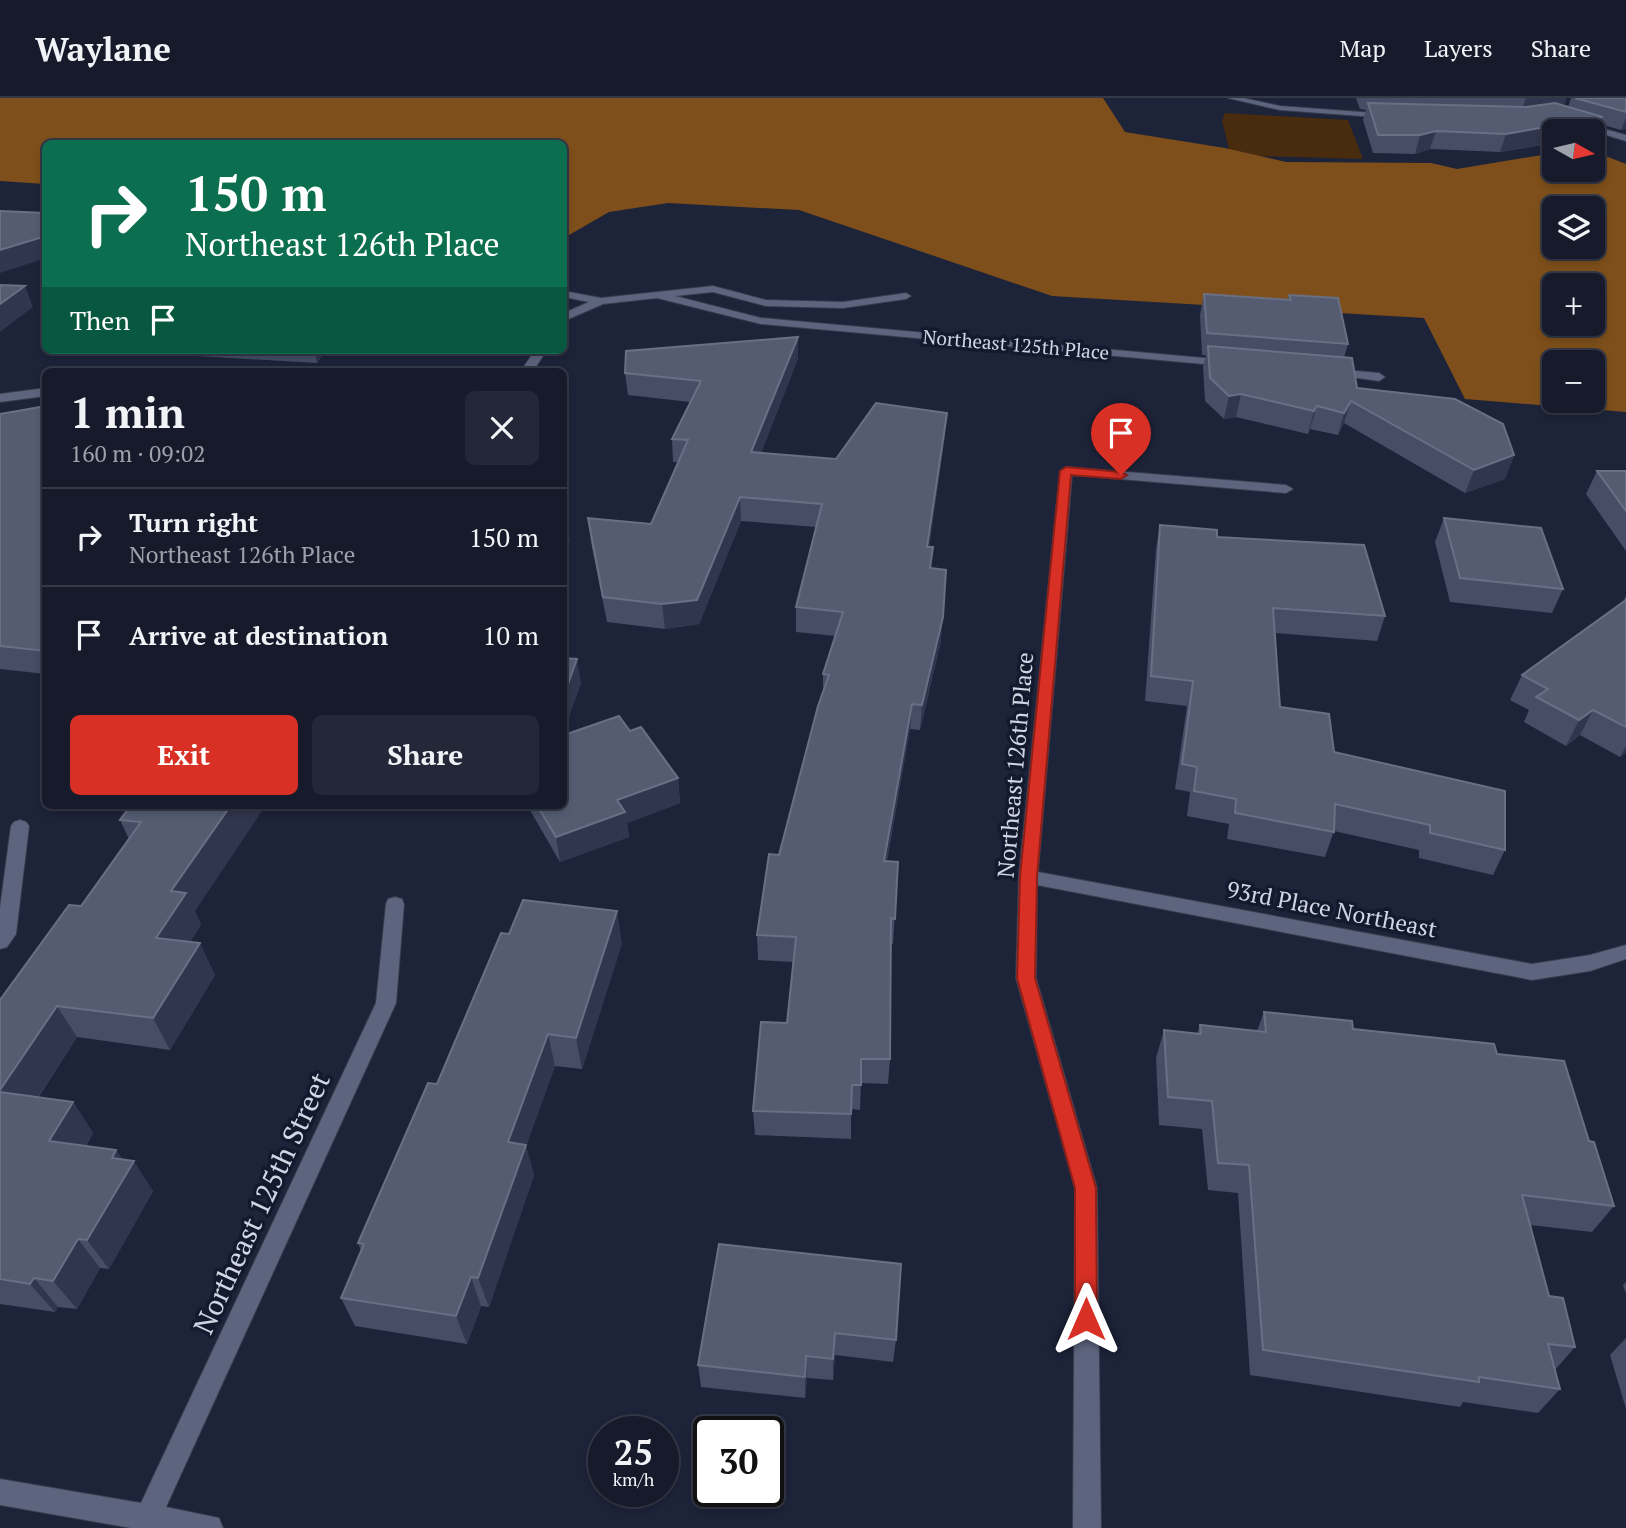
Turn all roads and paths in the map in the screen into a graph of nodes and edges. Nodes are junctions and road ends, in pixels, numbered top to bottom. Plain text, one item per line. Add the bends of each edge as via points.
1 (1232, 98) edge
2 (1397, 116) edge
3 (1561, 118) edge
4 (1626, 138) edge
5 (567, 295) edge
6 (657, 295) junction
7 (906, 296) dead end
8 (601, 301) junction
9 (569, 311) edge
10 (1242, 364) edge
11 (1324, 372) edge
12 (1379, 377) dead end
13 (42, 392) edge
14 (0, 398) edge
15 (1286, 489) dead end
16 (20, 826) dead end
17 (1028, 877) junction
18 (395, 904) dead end
19 (0, 942) edge
20 (1626, 952) edge
21 (0, 1492) edge
22 (148, 1517) junction
23 (209, 1528) edge
24 (1087, 1528) edge

1 - 2 street via 1280,108
3 - 4 street
5 - 8 street
6 - 7 street, Northeast 125th Place via 713,289 766,303 843,305
6 - 8 street, Northeast 125th Place
6 - 10 street, Northeast 125th Place via 761,321
8 - 9 street, Northeast 125th Place
11 - 12 street
13 - 14 street
15 - 17 street, Northeast 126th Place via 1066,471
16 - 19 street via 6,934
17 - 20 street, 93rd Place Northeast via 1532,972
17 - 24 street, Northeast 126th Place via 1026,978 1086,1188
18 - 22 street, Northeast 125th Street via 386,1003
21 - 22 street
22 - 23 street

